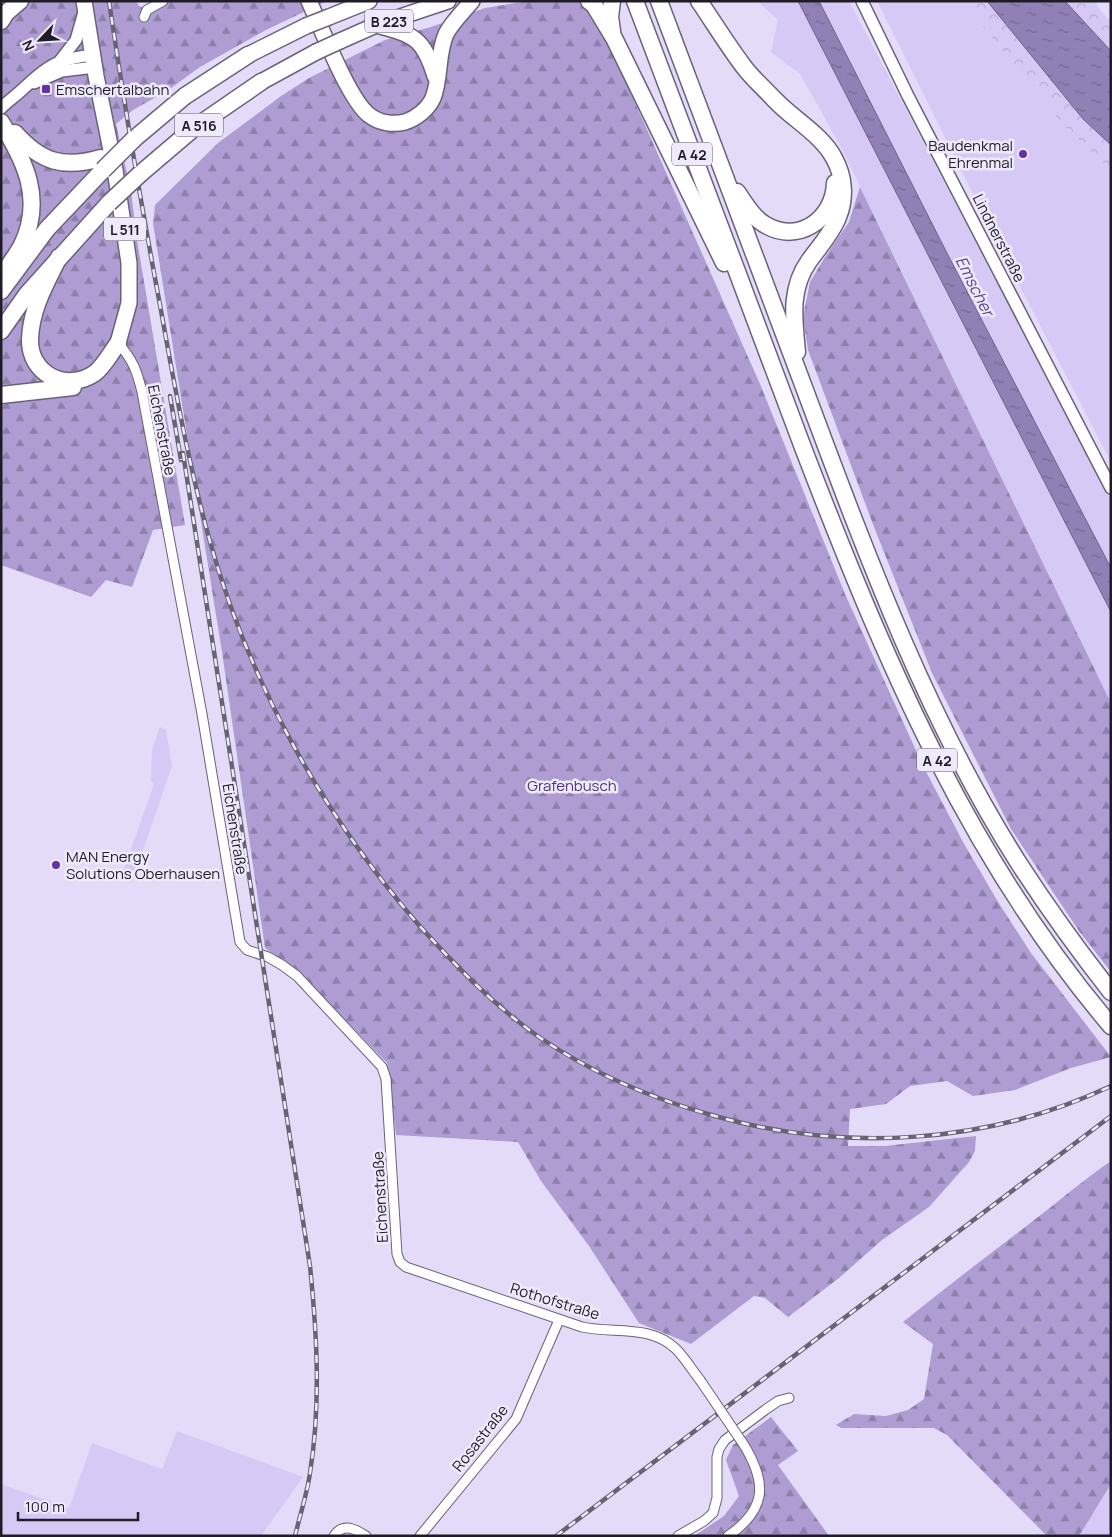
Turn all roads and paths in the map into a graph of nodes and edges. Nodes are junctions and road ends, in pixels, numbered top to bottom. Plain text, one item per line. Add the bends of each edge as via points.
1 (10, 1) edge
2 (20, 1) edge
3 (163, 1) edge
4 (309, 1) edge
5 (369, 1) edge
6 (448, 1) edge
7 (472, 1) edge
8 (589, 1) edge
9 (612, 1) edge
10 (635, 1) edge
11 (659, 1) edge
12 (688, 1) edge
13 (699, 1) edge
14 (710, 1) edge
15 (862, 1) edge
16 (84, 6) edge
17 (1, 10) edge
18 (144, 17) dead end
19 (1, 21) edge
20 (376, 25) junction
21 (721, 33) junction
22 (614, 38) junction
23 (248, 55) joint
24 (94, 61) junction
25 (58, 62) junction
26 (436, 80) junction
27 (261, 82) joint
28 (24, 88) junction
29 (2, 117) edge
30 (102, 164) junction
31 (724, 174) junction
32 (59, 257) junction
33 (1, 277) edge
34 (1, 291) edge
35 (749, 306) junction
36 (1, 331) edge
37 (118, 343) junction
38 (800, 377) junction
39 (1, 395) edge
40 (1111, 488) edge
41 (1111, 992) edge
42 (1107, 1022) edge
43 (400, 1262) joint
44 (559, 1320) junction
45 (789, 1398) dead end
46 (334, 1536) edge
47 (366, 1536) edge
48 (420, 1536) edge
49 (678, 1536) edge
50 (728, 1536) edge

1 - 17 highway
2 - 19 highway
3 - 18 street via 147,10
4 - 26 main road via 353,95 370,116 382,122 396,123 415,118 430,104
5 - 23 main road, B 223, bridge via 306,26
6 - 20 main road, B 223
7 - 26 main road via 446,34
8 - 22 highway
9 - 22 highway via 610,18
10 - 35 highway, A 42
11 - 31 highway, A 42
12 - 31 highway via 752,90 820,150 834,176 834,190 831,204 818,221 799,230 785,231 771,228 759,220
13 - 21 highway
14 - 21 highway
15 - 40 street, Lindnerstraße
16 - 24 main road, L 511
16 - 25 street via 76,40
20 - 26 main road via 417,40 427,52
20 - 27 main road, B 223, bridge
21 - 38 highway via 764,89 824,143 842,178 843,198 838,217 808,262 795,294 793,316
22 - 35 highway via 707,231
23 - 30 highway, A 516, bridge via 185,96
24 - 25 street
24 - 28 street
24 - 37 main road, L 511 via 129,263 129,303
25 - 28 street via 38,74
27 - 32 highway, A 516, bridge via 194,128 140,174
28 - 29 street
29 - 30 highway via 31,149 51,160
29 - 33 highway via 26,167 31,202 22,245
30 - 34 highway via 47,229
31 - 38 highway, A 42
32 - 36 highway, A 516 via 26,294
32 - 37 highway via 34,314 30,342 36,363 54,379 80,380 98,370
35 - 42 highway, A 42 via 865,606 922,732 1000,874
37 - 39 highway via 108,366 88,382 75,387
37 - 43 street, Eichenstraße via 136,367 142,392 202,714 240,942 247,950 268,957 297,976 382,1067 386,1079
38 - 41 highway, A 42 via 888,604 942,723 1017,860 1052,914
43 - 44 street, Rothofstraße via 406,1267
44 - 48 street, Rosastraße via 516,1419
44 - 50 street, Rothofstraße, bridge via 591,1330 643,1332 660,1338 677,1350 744,1445 759,1473 759,1497 754,1510
45 - 49 street via 778,1401 725,1440 717,1457 718,1498 715,1509 708,1519
46 - 47 street via 337,1531 352,1527

